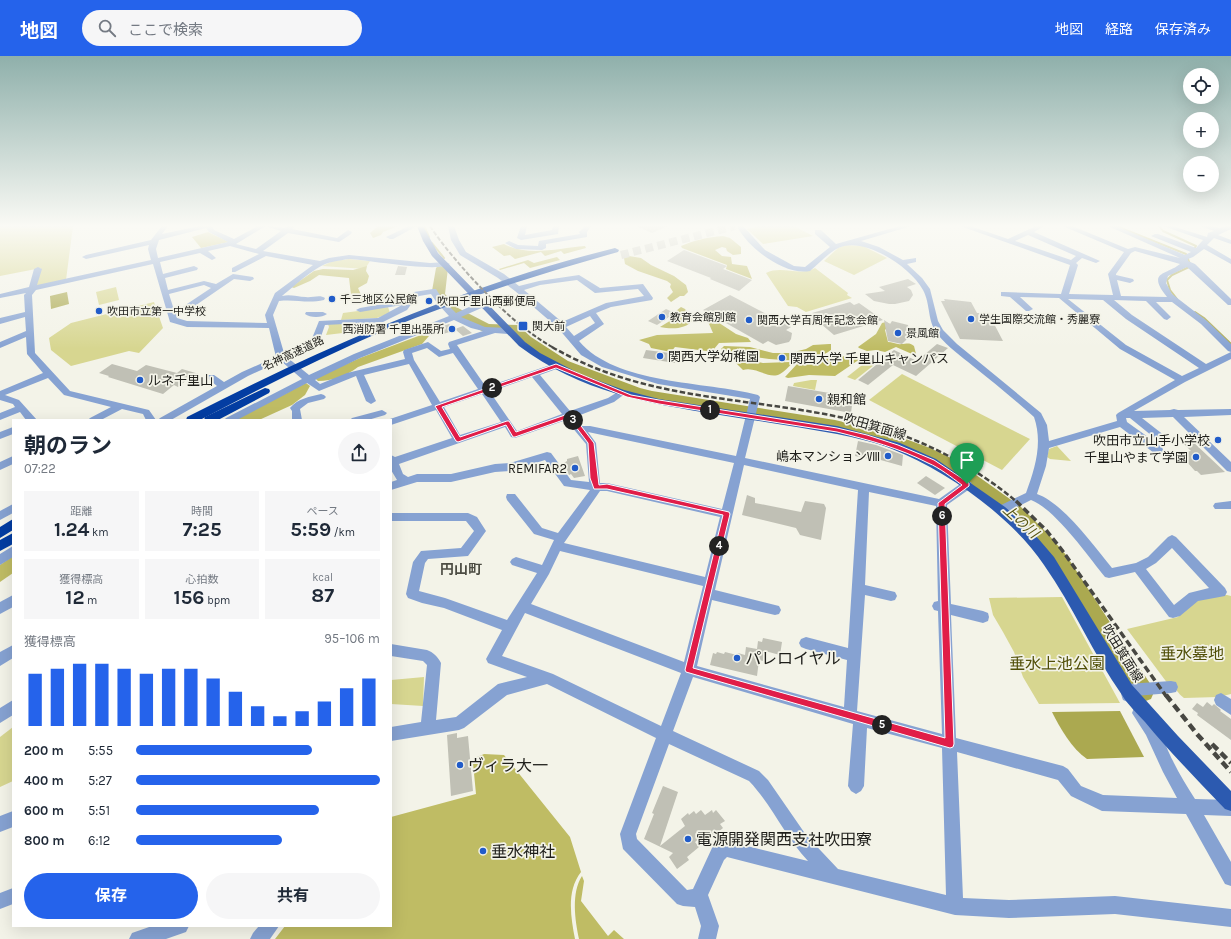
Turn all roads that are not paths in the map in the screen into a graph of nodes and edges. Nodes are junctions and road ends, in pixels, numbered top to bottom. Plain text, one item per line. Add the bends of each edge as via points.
1 (129, 267) edge
2 (157, 267) edge
3 (317, 267) edge
4 (449, 267) edge
5 (486, 267) edge
6 (566, 267) edge
7 (791, 267) edge
8 (809, 267) edge
9 (906, 267) edge
10 (1073, 267) edge
11 (1117, 267) edge
12 (1181, 267) edge
13 (1194, 267) edge
14 (194, 268) dead end
15 (38, 269) dead end
16 (160, 277) junction
17 (1113, 277) junction
18 (250, 279) dead end
19 (1130, 281) dead end
20 (217, 287) junction
21 (518, 289) junction
22 (32, 290) junction
23 (598, 291) junction
24 (165, 293) junction
25 (1004, 294) dead end
26 (1013, 294) junction
27 (0, 296) edge
28 (1064, 296) junction
29 (320, 298) dead end
30 (1106, 298) junction
31 (1118, 298) junction
32 (276, 299) junction
33 (1148, 300) junction
34 (1174, 300) junction
35 (408, 302) junction
36 (1231, 303) edge
37 (483, 304) junction
38 (609, 305) junction
39 (1029, 309) dead end
40 (360, 310) dead end
41 (171, 312) junction
42 (591, 312) junction
43 (28, 314) junction
44 (309, 314) dead end
45 (457, 315) junction
46 (323, 317) junction
47 (1167, 317) dead end
48 (412, 320) junction
49 (0, 321) edge
50 (272, 326) junction
51 (561, 326) junction
52 (507, 329) junction
53 (492, 331) junction
54 (29, 333) junction
55 (573, 341) junction
56 (0, 345) edge
57 (1231, 349) edge
58 (455, 350) junction
59 (1231, 355) edge
60 (283, 358) junction
61 (410, 361) junction
62 (556, 366) junction
63 (1205, 368) junction
64 (359, 373) junction
65 (49, 374) junction
66 (534, 374) junction
67 (211, 377) dead end
68 (1182, 380) junction
69 (223, 386) junction
70 (484, 391) junction
71 (621, 393) junction
72 (0, 396) edge
73 (318, 399) dead end
74 (371, 401) dead end
75 (121, 406) junction
76 (438, 406) junction
77 (21, 408) junction
78 (752, 412) junction
79 (1174, 412) junction
80 (1231, 412) edge
81 (376, 416) edge
82 (570, 416) junction
83 (0, 417) edge
84 (1125, 417) junction
85 (31, 419) edge
86 (95, 419) edge
87 (150, 419) edge
88 (165, 419) edge
89 (193, 419) edge
90 (211, 419) edge
91 (231, 419) edge
92 (297, 419) edge
93 (360, 419) edge
94 (392, 422) edge
95 (507, 423) junction
96 (580, 429) junction
97 (12, 430) edge
98 (0, 436) edge
99 (1162, 438) dead end
100 (458, 440) junction
101 (1044, 446) junction
102 (1158, 450) dead end
103 (12, 460) edge
104 (392, 461) edge
105 (740, 461) junction
106 (0, 466) edge
107 (1231, 468) edge
108 (406, 481) junction
109 (967, 484) junction
110 (392, 486) edge
111 (864, 486) junction
112 (596, 487) junction
113 (1031, 496) junction
114 (511, 497) dead end
115 (941, 503) junction
116 (1231, 505) edge
117 (1219, 506) dead end
118 (1007, 508) junction
119 (12, 509) edge
120 (727, 514) junction
121 (0, 516) edge
122 (392, 517) edge
123 (12, 525) edge
124 (0, 533) edge
125 (12, 539) edge
126 (559, 542) junction
127 (0, 546) edge
128 (12, 552) edge
129 (0, 560) edge
130 (516, 562) dead end
131 (1138, 567) junction
132 (545, 570) junction
133 (708, 588) junction
134 (859, 589) junction
135 (891, 596) dead end
136 (12, 601) edge
137 (523, 607) junction
138 (941, 607) junction
139 (0, 609) edge
140 (775, 610) dead end
141 (982, 617) dead end
142 (510, 627) junction
143 (806, 643) dead end
144 (392, 650) edge
145 (12, 652) edge
146 (854, 656) junction
147 (0, 660) edge
148 (689, 670) junction
149 (548, 678) junction
150 (1171, 687) dead end
151 (1137, 690) junction
152 (1231, 698) edge
153 (12, 708) edge
154 (1231, 708) edge
155 (0, 716) edge
156 (855, 718) junction
157 (428, 729) junction
158 (392, 734) edge
159 (665, 735) junction
160 (950, 744) junction
161 (856, 786) dead end
162 (1231, 803) edge
163 (1190, 806) junction
164 (1231, 808) edge
165 (12, 819) edge
166 (0, 824) edge
167 (835, 877) junction
168 (1231, 878) edge
169 (699, 895) junction
170 (12, 896) edge
171 (0, 900) edge
172 (955, 906) junction
173 (1231, 918) edge
174 (177, 927) edge
175 (269, 927) edge
176 (138, 939) edge
177 (259, 939) edge
178 (707, 939) edge

1 - 22 street
2 - 16 street
3 - 32 street
4 - 37 main road, 吹田箕面線
5 - 21 street
6 - 48 highway, 名神高速道路
7 - 8 street
9 - 101 street via 927,290 932,316 940,331 959,350 1038,415 1043,426
10 - 28 street
11 - 17 street via 1112,274
12 - 34 street via 1163,278 1163,286
13 - 36 street
14 - 16 street
15 - 22 street
16 - 24 street
17 - 19 street
17 - 31 street
18 - 20 street via 233,276
20 - 24 street via 204,283
20 - 41 street via 180,312
21 - 23 street via 579,277
21 - 51 street
22 - 27 street
22 - 43 street via 28,295
23 - 38 street
23 - 38 street via 640,286 649,298
24 - 41 street
25 - 26 street
26 - 28 street
26 - 39 street
28 - 30 street
28 - 68 street via 1063,299 1123,347
29 - 32 street
30 - 31 street
30 - 63 street via 1129,317
31 - 33 street
32 - 50 street via 269,315
33 - 34 street
33 - 47 street
34 - 57 street via 1200,318
35 - 40 street
35 - 45 street via 417,294 433,291 444,308
35 - 46 street via 404,308 380,320
37 - 45 street
37 - 52 main road, 吹田箕面線
38 - 42 street
41 - 50 street via 173,320 187,324
42 - 51 street
42 - 55 street via 600,324
43 - 49 street
43 - 54 street
44 - 46 street
45 - 53 street via 473,326
45 - 91 street via 358,356
46 - 60 street via 315,343
48 - 89 highway, 名神高速道路 via 315,358
48 - 90 highway, 名神高速道路
50 - 60 street
51 - 55 street
52 - 53 street
52 - 62 main road, 吹田箕面線 via 522,344
53 - 58 street via 452,344
54 - 56 street
54 - 65 street via 31,354
55 - 78 street via 589,356 616,370 658,381 755,397
58 - 61 street via 439,354 428,345 407,352
58 - 70 street
59 - 63 street
60 - 64 street via 319,388
60 - 69 street
61 - 64 street
61 - 76 street
62 - 66 street
62 - 71 main road, 吹田箕面線
63 - 68 street
64 - 74 street
65 - 72 street
65 - 75 street via 67,393
66 - 70 street
66 - 82 street
67 - 69 street
68 - 84 street
69 - 88 street
70 - 76 street
70 - 95 street
71 - 78 main road, 吹田箕面線 via 659,402
71 - 82 street via 611,400
72 - 77 street via 16,402
73 - 92 street via 305,401 295,408
75 - 86 street
75 - 87 street via 146,412
76 - 94 street
76 - 100 street
77 - 83 street
77 - 85 street
78 - 105 street
78 - 109 main road, 吹田箕面線 via 867,437 896,446 932,462
79 - 80 street
79 - 84 street
79 - 107 street
81 - 93 street
82 - 95 street via 515,435
82 - 96 street
84 - 99 street
84 - 101 street
84 - 102 street
95 - 100 street
96 - 105 street
96 - 112 street via 591,443
97 - 98 street
100 - 104 street
101 - 113 street via 1043,461
103 - 106 street
104 - 108 street via 399,476
105 - 111 street
105 - 120 street
108 - 110 street
108 - 112 street via 417,478 451,478 510,467 547,456 568,483
109 - 115 street
109 - 118 main road, 吹田箕面線
111 - 115 street
111 - 134 street
112 - 120 street via 607,487
112 - 126 street
113 - 118 street
113 - 131 street via 1042,500 1060,516 1109,573
114 - 126 street via 538,531
115 - 138 street
116 - 117 street
118 - 151 main road, 吹田箕面線 via 1049,561
119 - 121 street
120 - 133 street
122 - 142 street via 468,517 473,520 480,531 464,553 425,554 419,562 412,594
123 - 124 highway
125 - 127 highway
126 - 132 street
126 - 133 street
128 - 129 street
130 - 132 street
131 - 131 street via 1173,613 1191,598 1221,592 1172,540 1152,560
132 - 137 street
133 - 140 street
133 - 148 street
134 - 135 street
134 - 146 street
136 - 139 street
137 - 142 street
137 - 148 street
138 - 141 street
138 - 160 street
142 - 149 street via 493,659
143 - 146 street
144 - 157 street via 428,656 434,663
145 - 147 street
146 - 156 street
148 - 156 street
148 - 159 street
149 - 157 street via 507,687 459,723
149 - 159 street
150 - 151 street
151 - 162 main road, 吹田箕面線 via 1172,742
151 - 163 street via 1128,696 1151,730
152 - 154 street via 1221,700
153 - 155 street
156 - 160 street
156 - 161 street
157 - 158 street
159 - 167 street via 757,778 800,841
159 - 169 street via 627,838 683,898 694,899
160 - 163 street via 1063,774 1076,791 1102,803
160 - 172 street
163 - 164 street
163 - 168 street
165 - 166 street
167 - 169 street via 724,849 718,854
167 - 172 street
169 - 178 street via 710,926
170 - 171 street
172 - 173 street via 1009,909 1115,905
174 - 176 street
175 - 177 street

